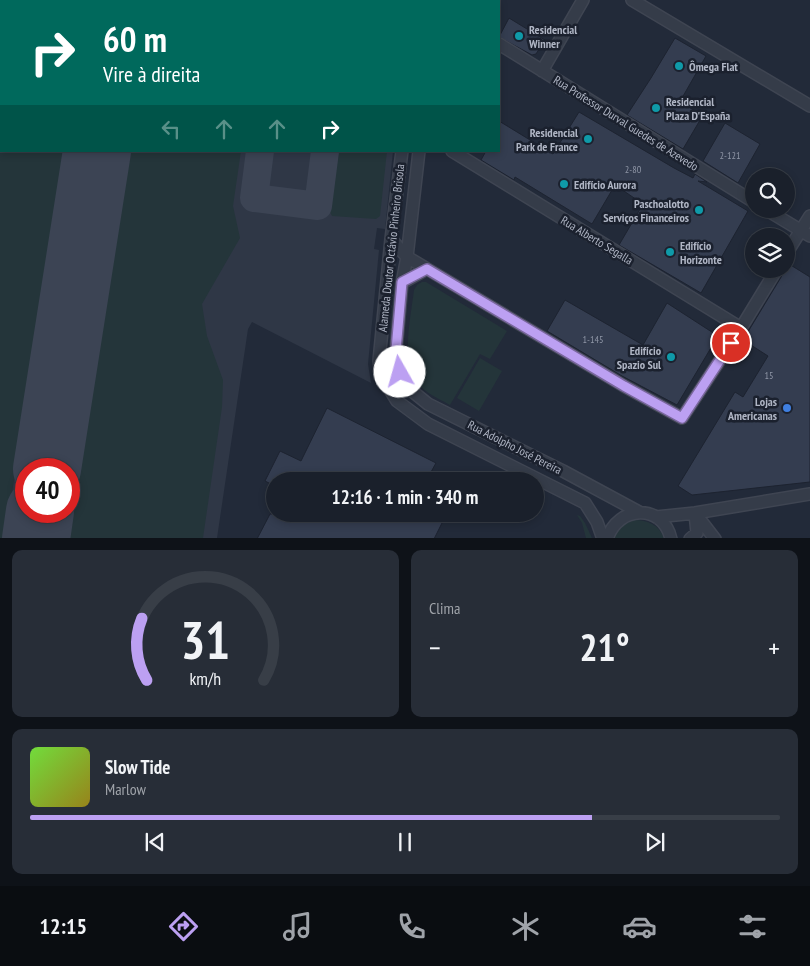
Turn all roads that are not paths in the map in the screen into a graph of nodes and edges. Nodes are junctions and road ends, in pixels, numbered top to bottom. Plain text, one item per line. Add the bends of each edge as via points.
1 (583, 0) edge
2 (632, 0) edge
3 (500, 45) edge
4 (542, 71) junction
5 (810, 106) edge
6 (402, 152) edge
7 (420, 152) edge
8 (454, 152) edge
9 (745, 196) edge
10 (810, 216) edge
11 (780, 218) edge
12 (806, 234) edge
13 (391, 240) junction
14 (795, 245) edge
15 (407, 257) junction
16 (427, 269) junction
17 (772, 278) edge
18 (402, 282) junction
19 (741, 328) junction
20 (400, 372) joint
21 (381, 375) joint
22 (810, 494) edge
23 (639, 512) junction
24 (695, 514) junction
25 (656, 517) junction
26 (603, 538) edge
27 (607, 538) edge
28 (671, 538) edge
29 (690, 538) edge
30 (716, 538) edge

1 - 4 street
2 - 5 street
3 - 4 street, Rua Professor Durval Guedes de Azevedo
4 - 9 street, Rua Professor Durval Guedes de Azevedo
6 - 13 street, Alameda Doutor Octávio Pinheiro Brisola
7 - 15 street, Alameda Doutor Octávio Pinheiro Brisola
8 - 19 street, Rua Alberto Segalla
10 - 12 street
11 - 12 street
12 - 14 street
13 - 15 street
13 - 21 street, Alameda Doutor Octávio Pinheiro Brisola via 379,361
15 - 16 street
15 - 18 street, Alameda Doutor Octávio Pinheiro Brisola
16 - 18 street
16 - 19 street via 682,418
17 - 19 street
18 - 20 street, Alameda Doutor Octávio Pinheiro Brisola via 396,350
20 - 23 street, Rua Adolpho José Pereira via 407,387 428,404
21 - 26 street, Rua Adolpho José Pereira via 396,401 428,424 585,503
22 - 24 street
23 - 25 street, Rua Adolpho José Pereira
23 - 27 street via 619,519
24 - 25 street
24 - 29 street via 697,533
24 - 30 street
25 - 28 street

